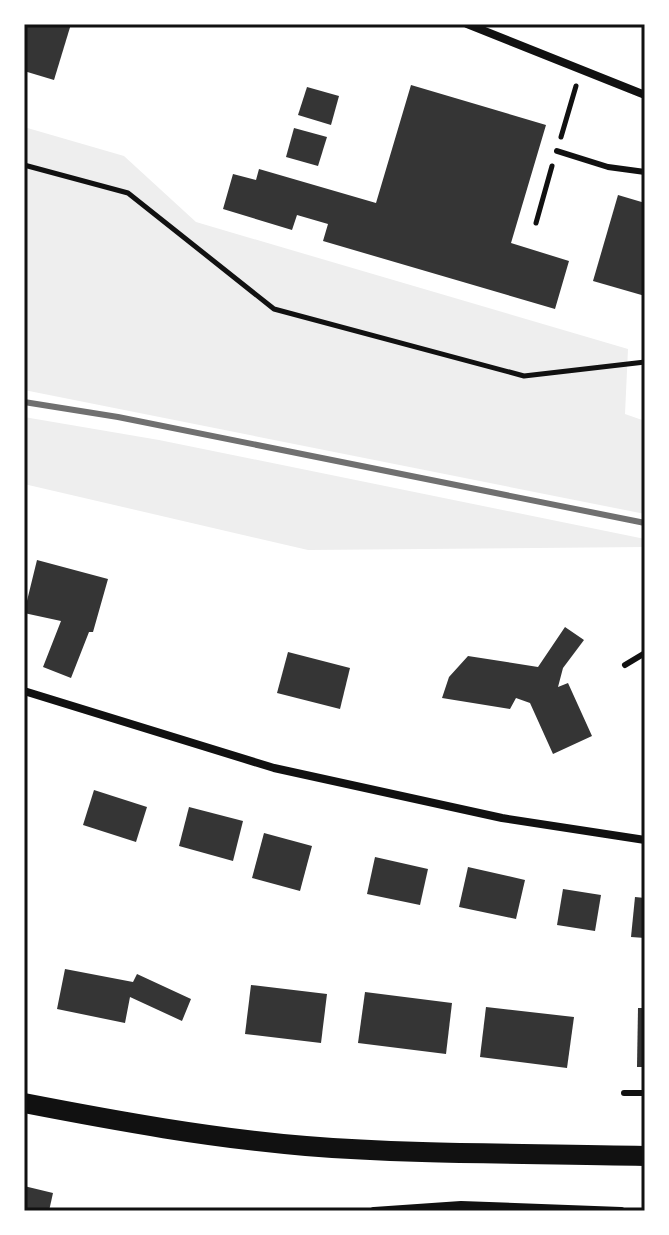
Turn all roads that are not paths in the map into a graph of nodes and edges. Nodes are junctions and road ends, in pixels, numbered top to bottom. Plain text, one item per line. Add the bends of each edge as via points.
1 (467, 24) edge
2 (645, 95) edge
3 (557, 151) road end
4 (645, 172) edge
5 (645, 653) edge
6 (625, 665) dead end
7 (24, 691) edge
8 (645, 840) edge
9 (624, 1093) dead end
10 (645, 1093) edge
11 (24, 1103) edge
12 (645, 1156) edge
13 (374, 1211) edge
14 (621, 1211) edge

1 - 2 street
3 - 4 lane
5 - 6 lane
7 - 8 street via 274,768 502,818
9 - 10 lane
11 - 12 main road via 305,1146
13 - 14 street via 461,1205

